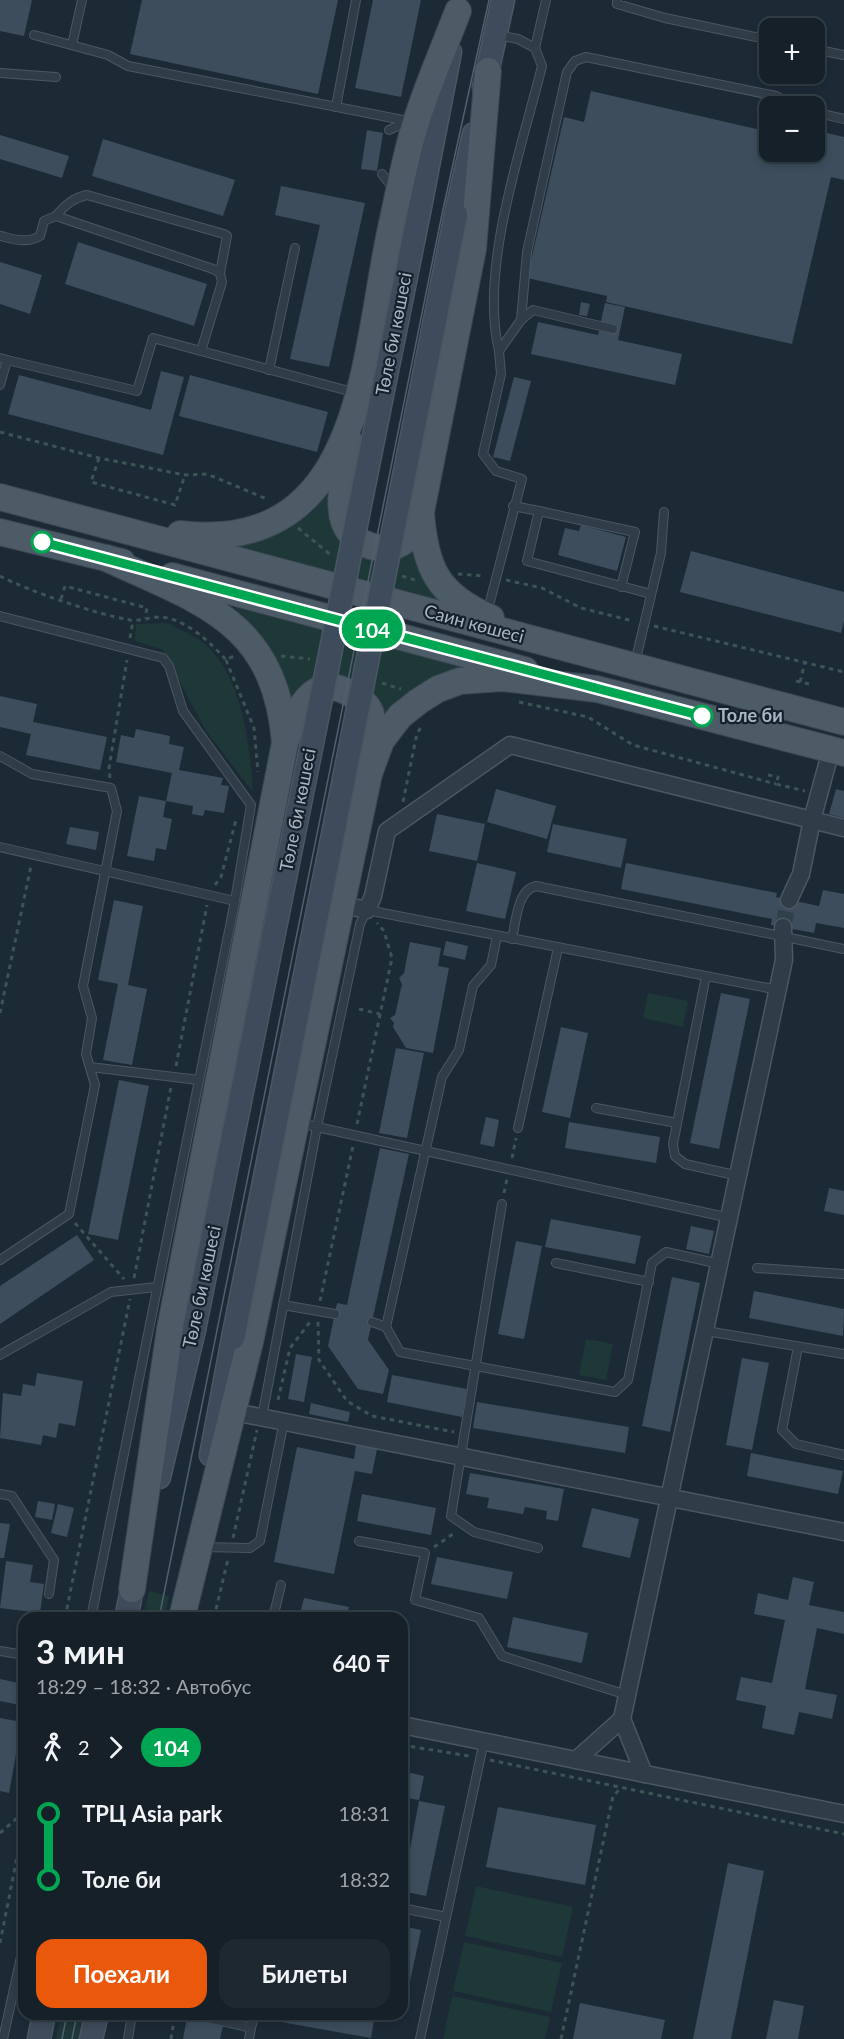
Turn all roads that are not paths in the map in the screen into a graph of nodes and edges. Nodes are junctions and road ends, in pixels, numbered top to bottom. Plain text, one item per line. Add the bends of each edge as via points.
1 (81, 0) edge
2 (356, 0) edge
3 (502, 0) edge
4 (546, 0) edge
5 (617, 0) edge
6 (459, 6) edge
7 (495, 34) junction
8 (34, 35) dead end
9 (759, 38) edge
10 (72, 45) junction
11 (535, 48) junction
12 (825, 51) edge
13 (844, 55) edge
14 (488, 71) junction
15 (0, 72) edge
16 (56, 77) dead end
17 (776, 96) edge
18 (336, 107) junction
19 (825, 115) edge
20 (844, 119) edge
21 (412, 122) junction
22 (389, 130) dead end
23 (56, 216) junction
24 (0, 236) edge
25 (295, 248) dead end
26 (220, 273) junction
27 (521, 320) junction
28 (613, 329) dead end
29 (201, 351) junction
30 (499, 351) junction
31 (4, 359) edge
32 (269, 370) junction
33 (0, 385) edge
34 (359, 393) junction
35 (0, 497) edge
36 (513, 506) junction
37 (539, 511) junction
38 (422, 512) junction
39 (664, 512) dead end
40 (113, 526) junction
41 (0, 532) edge
42 (106, 558) junction
43 (621, 587) junction
44 (651, 594) junction
45 (0, 616) edge
46 (486, 616) junction
47 (563, 648) junction
48 (634, 666) junction
49 (597, 689) junction
50 (844, 722) edge
51 (285, 743) junction
52 (838, 752) edge
53 (0, 756) edge
54 (369, 774) junction
55 (251, 805) junction
56 (812, 820) junction
57 (271, 823) junction
58 (844, 828) edge
59 (0, 848) edge
60 (107, 871) junction
61 (789, 900) tunnel mouth
62 (236, 901) junction
63 (342, 905) junction
64 (367, 910) junction
65 (783, 932) junction
66 (497, 936) junction
67 (512, 939) junction
68 (558, 948) junction
69 (844, 949) edge
70 (706, 976) junction
71 (778, 990) junction
72 (90, 1067) junction
73 (199, 1080) junction
74 (596, 1108) dead end
75 (677, 1122) junction
76 (306, 1125) junction
77 (519, 1128) dead end
78 (426, 1149) junction
79 (739, 1176) junction
80 (502, 1204) dead end
81 (730, 1218) junction
82 (0, 1260) edge
83 (556, 1263) dead end
84 (720, 1264) junction
85 (757, 1268) dead end
86 (844, 1275) edge
87 (649, 1282) junction
88 (156, 1287) junction
89 (283, 1305) junction
90 (334, 1314) dead end
91 (372, 1322) dead end
92 (386, 1327) junction
93 (706, 1330) junction
94 (798, 1347) junction
95 (844, 1354) edge
96 (0, 1355) edge
97 (477, 1366) junction
98 (226, 1410) junction
99 (262, 1417) junction
100 (284, 1421) junction
101 (460, 1455) junction
102 (844, 1455) edge
103 (0, 1494) edge
104 (671, 1496) junction
105 (844, 1532) edge
106 (359, 1541) dead end
107 (200, 1547) junction
108 (538, 1548) dead end
109 (281, 1585) dead end
110 (132, 1589) junction
111 (50, 1594) dead end
112 (92, 1612) edge
113 (127, 1612) edge
114 (183, 1612) edge
115 (184, 1612) edge
116 (274, 1612) edge
117 (0, 1651) edge
118 (18, 1654) edge
119 (627, 1695) junction
120 (622, 1719) junction
121 (408, 1726) edge
122 (484, 1740) junction
123 (576, 1760) junction
124 (644, 1774) junction
125 (844, 1814) edge
126 (408, 1909) edge
127 (446, 1917) junction
128 (18, 1970) edge
129 (43, 2020) edge
130 (96, 2020) edge
131 (131, 2020) edge
132 (217, 2020) edge
133 (253, 2020) edge
134 (251, 2028) junction
135 (3, 2039) edge
136 (39, 2039) edge
137 (91, 2039) edge
138 (128, 2039) edge
139 (249, 2039) edge
140 (420, 2039) edge

1 - 10 lane
2 - 18 lane
3 - 7 main road, Төле би көшесі
4 - 11 lane
5 - 9 lane via 617,4 664,18
6 - 21 main road
6 - 110 main road, Төле би көшесі, bridge via 194,1330
7 - 11 lane
7 - 14 main road, Төле би көшесі
8 - 10 lane
10 - 18 lane via 108,54 128,66
11 - 30 lane via 542,66 499,237 493,327
12 - 13 lane
14 - 38 main road via 474,239
14 - 98 main road, Төле би көшесі, bridge via 456,214 233,1338
15 - 16 lane
17 - 27 lane via 586,57 575,61 567,72 527,252
18 - 21 lane
19 - 20 lane
21 - 22 lane
21 - 34 main road via 391,180
23 - 24 lane via 44,221 40,236 33,240 24,242
23 - 26 lane
23 - 26 lane via 64,206 87,195 224,234 227,236
25 - 32 lane
26 - 29 lane via 222,282
27 - 28 lane via 533,310
27 - 30 lane
29 - 31 lane via 153,338 137,391
29 - 32 lane
30 - 36 lane via 501,374 483,454 496,471 522,478
31 - 33 lane
32 - 34 lane
34 - 38 main road via 342,504 344,521 363,544 381,548 408,538
34 - 40 main road via 336,459 319,486 286,516 230,535 195,536
35 - 40 main road, Саин көшесі
36 - 37 lane
36 - 46 lane
37 - 43 lane via 526,561
37 - 43 lane via 635,532
38 - 46 main road via 423,546 438,579 451,595
39 - 44 lane via 661,553
40 - 47 main road, Саин көшесі
41 - 42 main road, Саин көшесі
42 - 49 main road, Саин көшесі
42 - 51 main road via 198,601 241,631 276,688
43 - 44 lane
44 - 48 lane
45 - 55 lane via 163,658 183,711
46 - 47 main road
47 - 48 main road, Саин көшесі
48 - 50 main road, Саин көшесі
49 - 52 main road
49 - 54 main road via 502,678 460,681 438,689 399,716 381,741
51 - 54 main road via 305,700 318,690 333,687 347,691 371,713
51 - 57 main road
52 - 56 street
53 - 60 lane via 33,774 111,788 117,811
54 - 63 main road
55 - 57 lane
55 - 62 lane
56 - 58 street
56 - 61 street via 801,874
56 - 64 street via 510,744 387,831
57 - 110 main road via 170,1329
59 - 60 lane
60 - 62 lane
60 - 72 lane via 83,986 92,1018 86,1054
62 - 73 lane
63 - 64 street
63 - 76 main road
64 - 66 lane
64 - 76 lane
65 - 67 lane via 537,886 529,887 523,894
65 - 69 lane
65 - 71 street via 784,960
66 - 67 lane
66 - 78 lane via 491,965 473,986 459,1050 441,1077
67 - 68 lane
68 - 70 lane
68 - 77 lane
70 - 71 lane
70 - 75 lane
71 - 79 street
72 - 73 lane
72 - 82 lane via 95,1085 69,1214
73 - 88 lane
74 - 75 lane
75 - 79 lane via 675,1156 685,1164
76 - 78 lane
76 - 89 lane
76 - 98 main road
78 - 81 lane
78 - 92 lane
79 - 81 street
80 - 97 lane
81 - 84 street
83 - 87 lane
84 - 87 lane via 666,1252 652,1263
84 - 93 street
85 - 86 lane
87 - 97 lane via 628,1380 615,1392
88 - 96 lane via 111,1292
88 - 112 lane
89 - 90 lane
89 - 99 lane
91 - 92 lane
92 - 97 lane via 400,1352
93 - 94 lane
93 - 104 street
94 - 95 lane
94 - 102 lane via 782,1430 796,1444
97 - 101 lane
98 - 99 street
98 - 107 main road
98 - 114 main road, Төле би көшесі
99 - 100 street
100 - 101 street
100 - 107 lane via 260,1540 250,1548
101 - 104 street
101 - 108 lane via 451,1516 474,1532
103 - 111 lane via 12,1496 54,1560
104 - 105 street
104 - 119 street
106 - 119 lane via 425,1553 415,1600 479,1618 502,1656
107 - 115 main road
109 - 116 lane
110 - 113 main road, Төле би көшесі
117 - 118 lane
119 - 120 street
120 - 123 street
120 - 124 street
121 - 122 street
122 - 123 street
122 - 127 lane
123 - 124 street
124 - 125 street
126 - 127 lane
127 - 140 lane
128 - 135 lane
129 - 136 main road
130 - 137 main road
131 - 138 lane
132 - 134 lane
133 - 134 lane
134 - 139 lane

